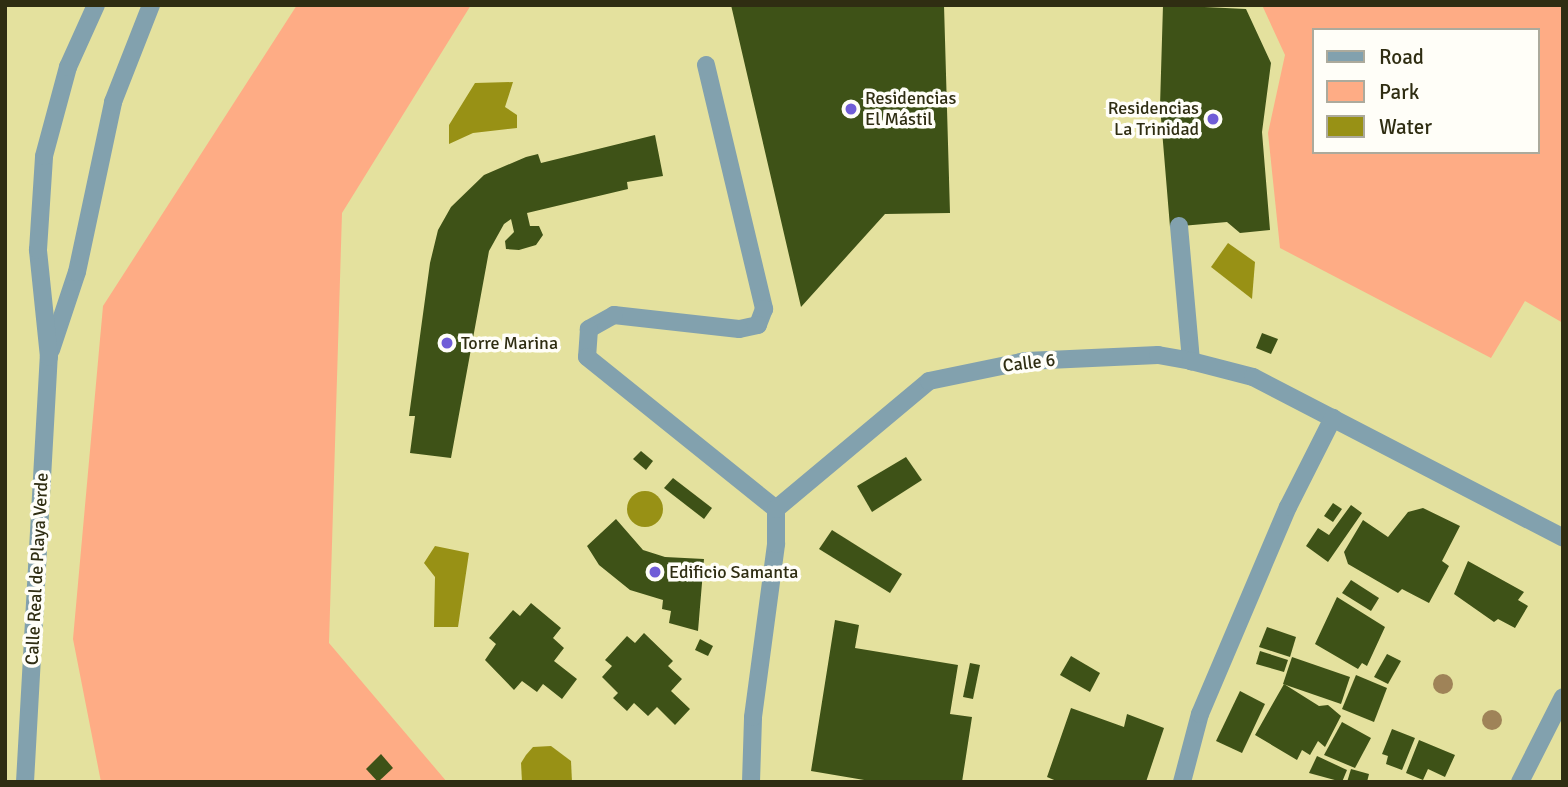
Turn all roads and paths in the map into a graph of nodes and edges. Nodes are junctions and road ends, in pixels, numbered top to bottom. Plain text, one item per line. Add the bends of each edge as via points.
1 (96, 5) edge
2 (151, 5) edge
3 (706, 65) dead end
4 (1179, 226) dead end
5 (49, 357) junction
6 (1191, 361) junction
7 (1333, 418) junction
8 (776, 509) junction
9 (1563, 538) edge
10 (1563, 697) edge
11 (24, 782) edge
12 (751, 782) edge
13 (1182, 782) edge
14 (1520, 782) edge

1 - 5 street, Calle Real de Playa Verde via 68,67 44,156 38,250
2 - 5 street, Calle Real de Playa Verde via 113,102 77,272
3 - 8 street via 764,309 758,325 739,329 614,315 589,329 587,357
4 - 6 street
5 - 11 street, Calle Real de Playa Verde
6 - 7 street, Calle 6 via 1253,377
6 - 8 street, Calle 6 via 1158,355 1027,361 929,382
7 - 9 street, Calle 6
7 - 13 street via 1289,507 1200,714
8 - 12 street via 776,544 753,717
10 - 14 street

